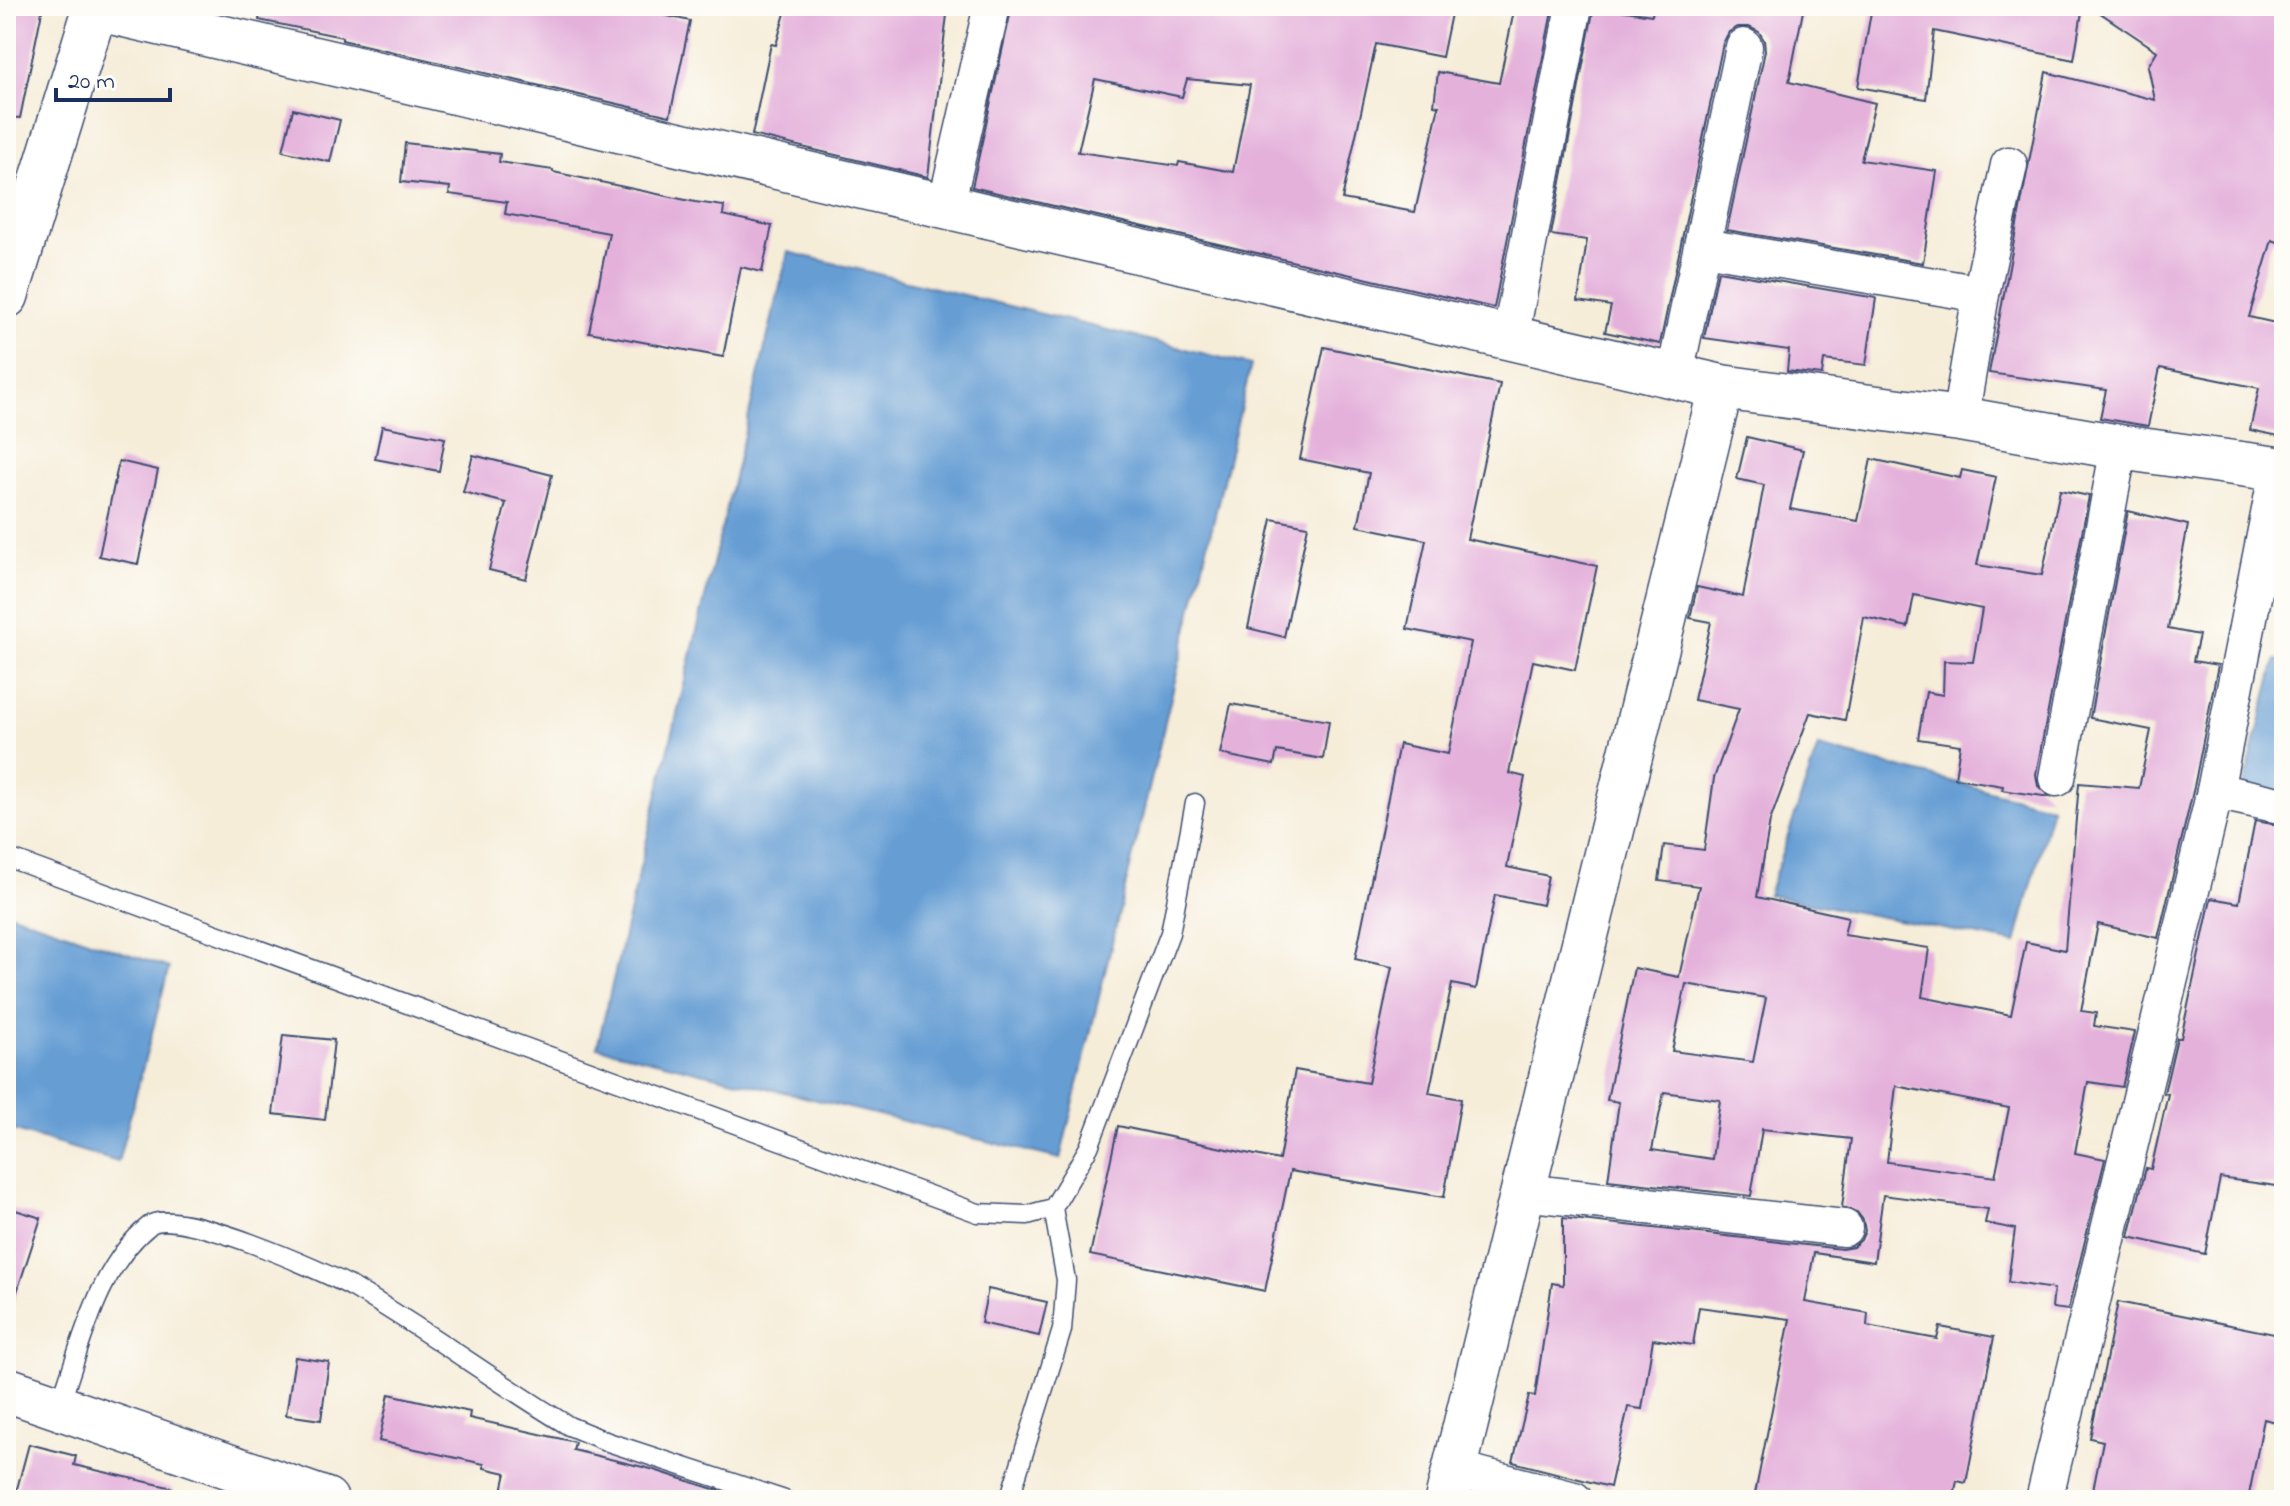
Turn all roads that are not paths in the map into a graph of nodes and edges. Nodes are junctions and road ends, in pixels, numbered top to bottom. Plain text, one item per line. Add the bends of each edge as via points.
1 (992, 6) edge
2 (1574, 6) edge
3 (95, 7) edge
4 (1744, 47) dead end
5 (2009, 165) dead end
6 (946, 206) junction
7 (1704, 247) junction
8 (1981, 294) junction
9 (6, 296) edge
10 (1510, 338) junction
11 (1675, 374) junction
12 (1721, 387) junction
13 (1960, 419) junction
14 (2119, 447) junction
15 (2281, 469) edge
16 (2057, 778) dead end
17 (2215, 791) junction
18 (1195, 803) dead end
19 (2284, 806) edge
20 (6, 857) edge
21 (1523, 1192) junction
22 (1053, 1208) junction
23 (1844, 1228) dead end
24 (6, 1389) edge
25 (59, 1407) junction
26 (1451, 1484) edge
27 (326, 1500) edge
28 (785, 1500) edge
29 (1009, 1500) edge
30 (1574, 1500) edge
31 (2044, 1500) edge

1 - 6 street
2 - 10 street
3 - 6 street
3 - 9 street
4 - 7 street
5 - 8 street
6 - 10 street
7 - 8 street
7 - 11 street
8 - 13 street
10 - 11 street
11 - 12 street
12 - 13 street
12 - 21 street
13 - 14 street
14 - 15 street
14 - 16 street
15 - 17 street
17 - 19 street
17 - 31 street
18 - 22 lane via 1170,933 1089,1147
20 - 22 lane via 978,1213 1027,1215
21 - 23 street
21 - 26 street
22 - 29 lane via 1066,1280 1062,1330
24 - 25 street
25 - 27 street
25 - 28 lane via 119,1258 152,1223 167,1219 200,1225 353,1287 569,1426
26 - 30 street

